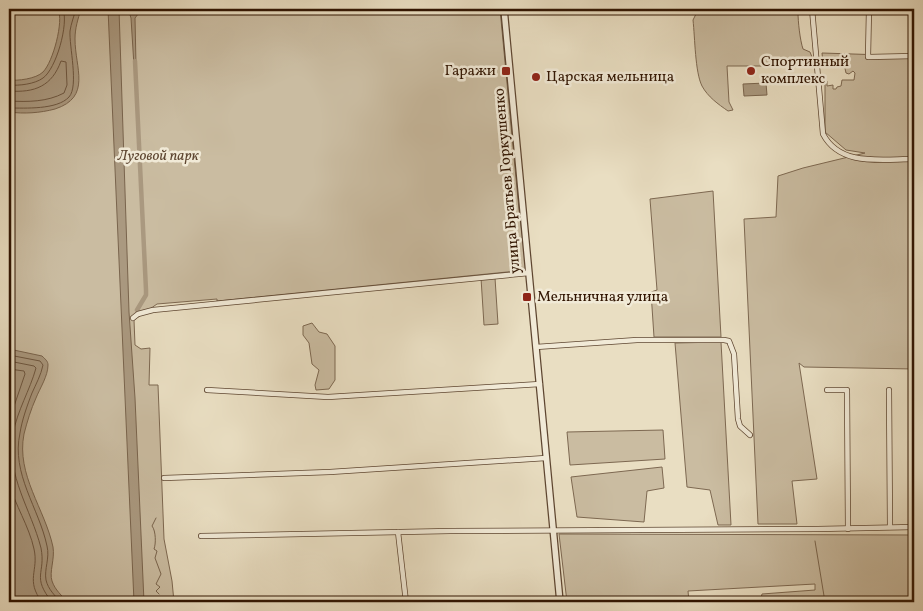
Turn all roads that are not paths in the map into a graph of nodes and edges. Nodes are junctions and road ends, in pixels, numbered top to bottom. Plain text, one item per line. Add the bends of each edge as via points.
1 (504, 9) edge
2 (812, 9) edge
3 (869, 9) edge
4 (914, 56) edge
5 (914, 159) edge
6 (529, 273) junction
7 (133, 318) dead end
8 (536, 347) junction
9 (540, 384) junction
10 (207, 390) dead end
11 (827, 390) dead end
12 (889, 390) dead end
13 (750, 435) dead end
14 (546, 458) junction
15 (164, 478) dead end
16 (914, 527) edge
17 (890, 528) junction
18 (848, 529) junction
19 (398, 532) junction
20 (553, 532) junction
21 (201, 536) dead end
22 (406, 602) edge
23 (560, 602) edge

1 - 6 street, улица Братьев Горкушенко
2 - 5 street via 826,140 843,155 854,158
3 - 4 street via 868,57
6 - 7 street via 153,310
6 - 8 street, улица Братьев Горкушенко
8 - 9 street, улица Братьев Горкушенко
8 - 13 street via 638,340 729,341 734,354 738,419 740,426
9 - 10 street via 328,396
9 - 14 street, улица Братьев Горкушенко
11 - 18 street via 847,390
12 - 17 street
14 - 15 street via 330,472
14 - 20 street, улица Братьев Горкушенко
16 - 17 street
17 - 18 street
18 - 20 street
19 - 20 street
19 - 21 street
19 - 22 street
20 - 23 street, улица Братьев Горкушенко

